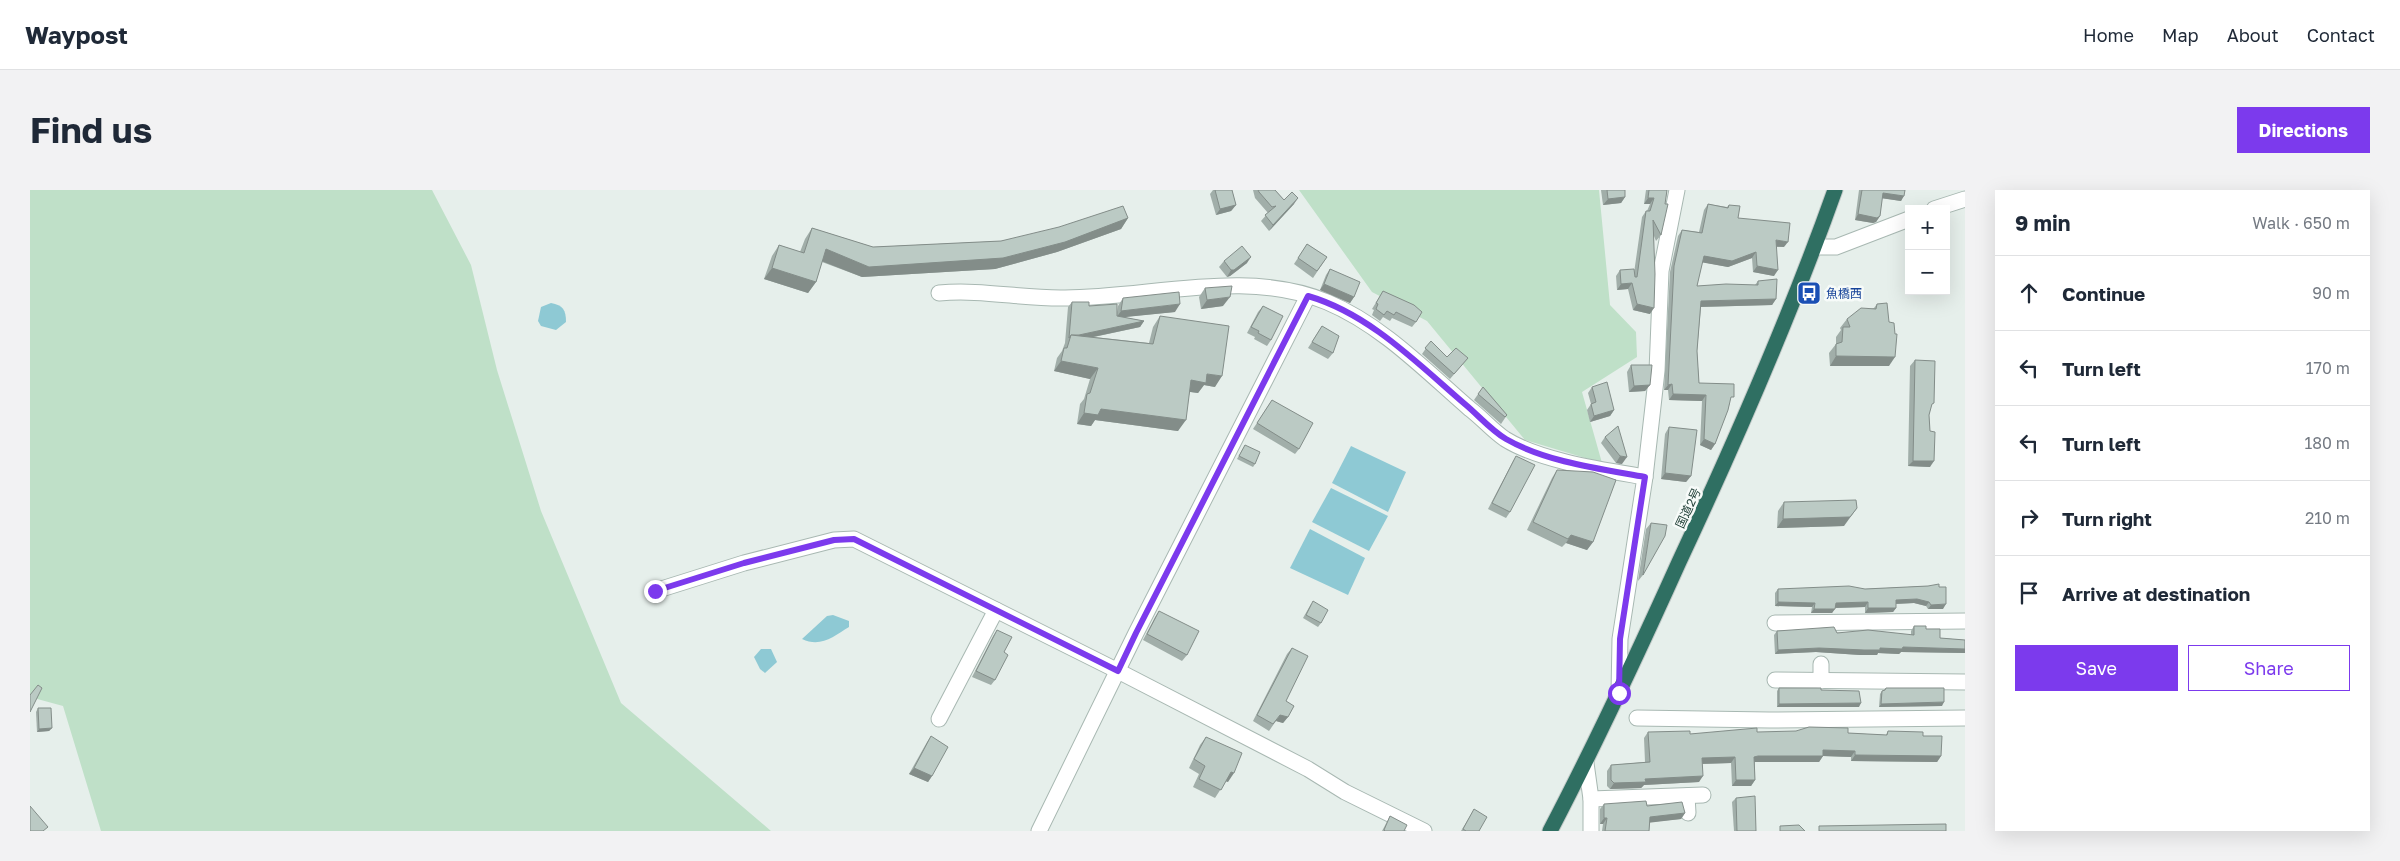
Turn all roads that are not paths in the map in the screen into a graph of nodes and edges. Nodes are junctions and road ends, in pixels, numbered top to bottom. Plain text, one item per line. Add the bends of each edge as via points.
1 (1677, 190) edge
2 (1835, 190) edge
3 (1965, 199) edge
4 (1946, 205) edge
5 (1905, 220) edge
6 (1815, 247) junction
7 (939, 293) dead end
8 (1308, 296) junction
9 (1645, 477) junction
10 (655, 591) dead end
11 (996, 610) junction
12 (1965, 621) edge
13 (1776, 624) dead end
14 (1821, 664) dead end
15 (1118, 671) junction
16 (1775, 680) dead end
17 (1821, 681) junction
18 (1965, 682) edge
19 (1619, 693) junction
20 (1637, 718) dead end
21 (1965, 718) edge
22 (939, 719) dead end
23 (1586, 764) junction
24 (1703, 795) dead end
25 (1687, 796) junction
26 (1591, 799) junction
27 (1688, 813) dead end
28 (1039, 831) edge
29 (1424, 831) edge
30 (1550, 831) edge
31 (1591, 831) edge

1 - 9 street via 1662,271 1657,371
2 - 6 highway, 国道2号
3 - 4 street
5 - 6 street via 1836,246
6 - 19 highway, 国道2号 via 1740,430
7 - 8 street via 962,291 1064,298 1234,286 1274,288
8 - 9 street via 1327,302 1382,333 1505,439 1536,453
8 - 15 street
9 - 19 street via 1620,639
10 - 11 street via 744,563 834,540 854,539
11 - 15 street
11 - 22 street
12 - 13 street
14 - 17 street
15 - 28 street
15 - 29 street
16 - 17 street
17 - 18 street
19 - 23 highway, 国道2号
20 - 21 street via 1665,726 1824,727
23 - 26 street
23 - 30 highway, 国道2号
24 - 25 street
25 - 26 street
25 - 27 street
26 - 31 street

